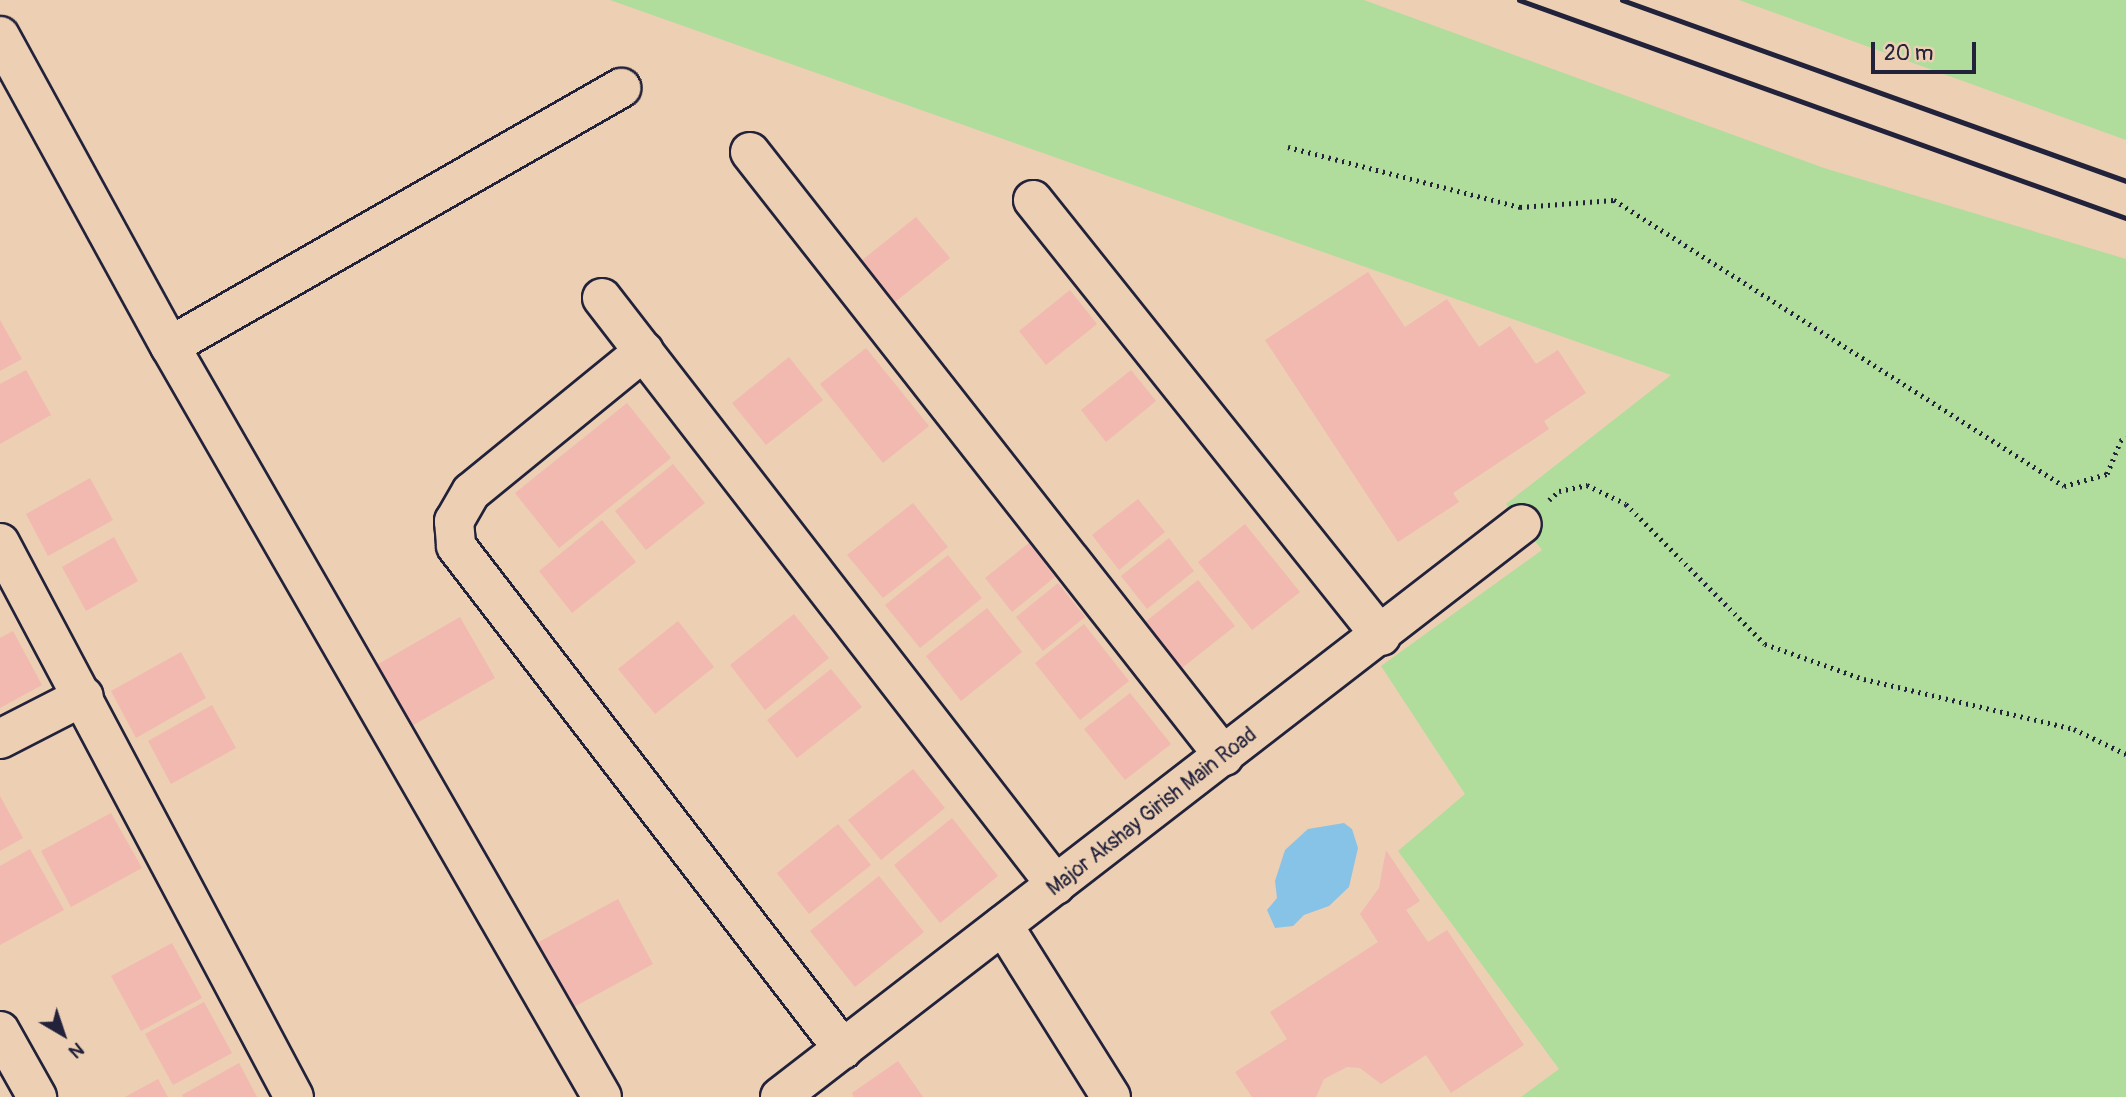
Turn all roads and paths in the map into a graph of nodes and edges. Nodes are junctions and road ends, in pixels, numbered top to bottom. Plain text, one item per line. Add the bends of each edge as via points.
1 (0, 36) edge
2 (621, 88) dead end
3 (1288, 147) dead end
4 (750, 152) dead end
5 (1033, 200) dead end
6 (602, 298) dead end
7 (170, 346) junction
8 (644, 351) junction
9 (2126, 437) edge
10 (1522, 524) joint
11 (0, 543) edge
12 (1381, 636) junction
13 (84, 696) junction
14 (0, 739) edge
15 (2126, 754) edge
16 (1224, 756) junction
17 (1056, 885) junction
18 (1003, 925) junction
19 (0, 1031) edge
20 (843, 1049) junction
21 (37, 1097) edge
22 (294, 1097) edge
23 (602, 1097) edge
24 (780, 1097) edge
25 (1111, 1097) edge

1 - 7 street
2 - 7 street
3 - 9 path via 1520,207 1614,200 2064,486 2107,474 2120,441
4 - 16 street
5 - 12 street
6 - 8 street
7 - 23 street
8 - 17 street
8 - 20 street via 471,492 454,521 456,546
10 - 12 street, Major Akshay Girish Main Road
10 - 15 path via 1559,491 1587,485 1626,504 1765,644 1864,680 2074,729
11 - 13 street
12 - 16 street, Major Akshay Girish Main Road
13 - 14 street
13 - 22 street
16 - 17 street, Major Akshay Girish Main Road
17 - 18 street, Major Akshay Girish Main Road
18 - 20 street, Major Akshay Girish Main Road
18 - 25 street
19 - 21 street
20 - 24 street, Major Akshay Girish Main Road

